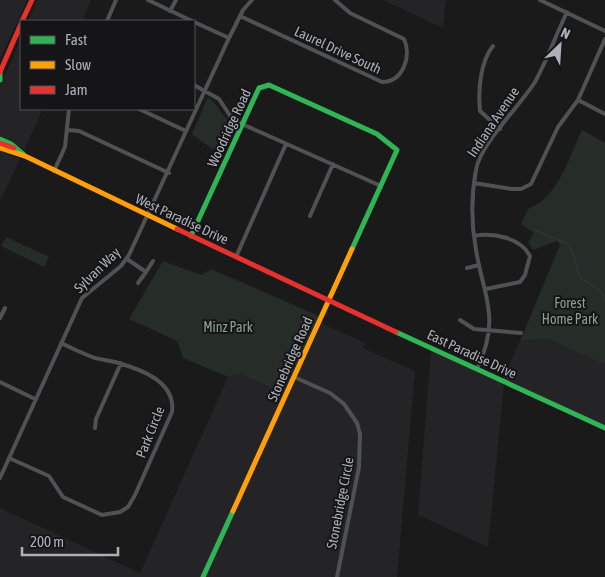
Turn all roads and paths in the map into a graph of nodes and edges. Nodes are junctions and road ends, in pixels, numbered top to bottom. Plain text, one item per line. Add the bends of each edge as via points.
1 (32, 0) edge
2 (116, 0) edge
3 (148, 0) edge
4 (176, 0) edge
5 (252, 0) edge
6 (335, 0) edge
7 (540, 0) edge
8 (170, 11) junction
9 (567, 12) junction
10 (240, 16) junction
11 (23, 20) edge
12 (107, 20) edge
13 (189, 20) edge
14 (195, 23) edge
15 (20, 27) edge
16 (605, 31) edge
17 (228, 38) junction
18 (605, 39) edge
19 (493, 46) dead end
20 (0, 72) edge
21 (0, 80) edge
22 (195, 86) edge
23 (204, 90) junction
24 (578, 100) junction
25 (69, 110) edge
26 (141, 110) edge
27 (605, 114) edge
28 (243, 124) junction
29 (500, 129) junction
30 (68, 130) junction
31 (186, 131) junction
32 (0, 139) edge
33 (0, 143) edge
34 (286, 144) junction
35 (0, 148) edge
36 (17, 149) junction
37 (397, 150) joint
38 (25, 156) junction
39 (333, 164) junction
40 (54, 171) junction
41 (169, 173) junction
42 (474, 183) junction
43 (381, 186) junction
44 (149, 216) junction
45 (310, 216) dead end
46 (191, 236) junction
47 (474, 236) junction
48 (236, 257) junction
49 (126, 259) junction
50 (153, 261) dead end
51 (479, 265) junction
52 (468, 268) dead end
53 (146, 272) junction
54 (138, 283) dead end
55 (486, 289) junction
56 (329, 301) junction
57 (5, 308) dead end
58 (0, 318) edge
59 (460, 320) dead end
60 (489, 331) junction
61 (521, 333) dead end
62 (61, 343) junction
63 (121, 363) junction
64 (477, 369) junction
65 (294, 377) junction
66 (0, 382) edge
67 (35, 398) junction
68 (95, 428) dead end
69 (605, 428) edge
70 (9, 458) junction
71 (0, 478) edge
72 (203, 577) edge
73 (337, 577) edge

1 - 11 street
2 - 12 street
3 - 8 street
4 - 8 street
5 - 10 street, Sylvan Way
6 - 10 street, Laurel Drive South via 350,13 404,39 408,56 394,80 382,82
7 - 9 street
8 - 13 street
9 - 16 street
9 - 29 street, Indiana Avenue via 535,81
10 - 17 street, Sylvan Way
14 - 17 street
15 - 20 street
17 - 23 street, Sylvan Way
18 - 24 street
19 - 29 street via 483,63 479,102 480,111
20 - 21 street
22 - 23 street
23 - 28 street via 218,99 233,120
23 - 31 street, Sylvan Way
24 - 27 street
24 - 42 street via 558,127 531,184 512,189
25 - 30 street
26 - 31 street
28 - 34 street
28 - 37 street, Woodridge Road via 259,88 268,85 377,134
28 - 46 street, Woodridge Road
29 - 42 street, Indiana Avenue via 479,160
30 - 40 street
30 - 41 street via 79,131
31 - 41 street, Sylvan Way
32 - 36 street, West Paradise Drive
33 - 36 street
34 - 39 street
34 - 48 street
35 - 38 street, West Paradise Drive
36 - 38 street, West Paradise Drive
37 - 43 street, Stonebridge Road
38 - 40 street, West Paradise Drive
39 - 43 street
39 - 45 street
40 - 44 street, West Paradise Drive
41 - 44 street, Sylvan Way
42 - 47 street, Indiana Avenue via 471,213
43 - 56 street, Stonebridge Road
44 - 46 street, West Paradise Drive
44 - 49 street, Sylvan Way
46 - 48 street, West Paradise Drive
47 - 51 street, Indiana Avenue
47 - 55 street via 484,234 509,240 526,249 530,256 520,282
48 - 56 street, West Paradise Drive
49 - 53 street
49 - 62 street, Sylvan Way via 82,298
50 - 53 street
51 - 52 street
51 - 55 street, Indiana Avenue
53 - 54 street
55 - 60 street, Indiana Avenue via 490,305
56 - 64 street, East Paradise Drive
56 - 65 street, Stonebridge Road
57 - 58 street
59 - 60 street via 474,329
60 - 61 street
60 - 64 street, Indiana Avenue
62 - 63 street, Park Circle via 94,358
62 - 67 street, Sylvan Way
63 - 68 street
63 - 70 street, Park Circle via 164,384 173,404 136,496 128,507 112,515 102,515 63,497 49,476
64 - 69 street, East Paradise Drive
65 - 72 street, Stonebridge Road
65 - 73 street, Stonebridge Circle via 340,401 350,412 360,434 362,453
66 - 67 street
67 - 70 street, Sylvan Way
70 - 71 street, Sylvan Way

